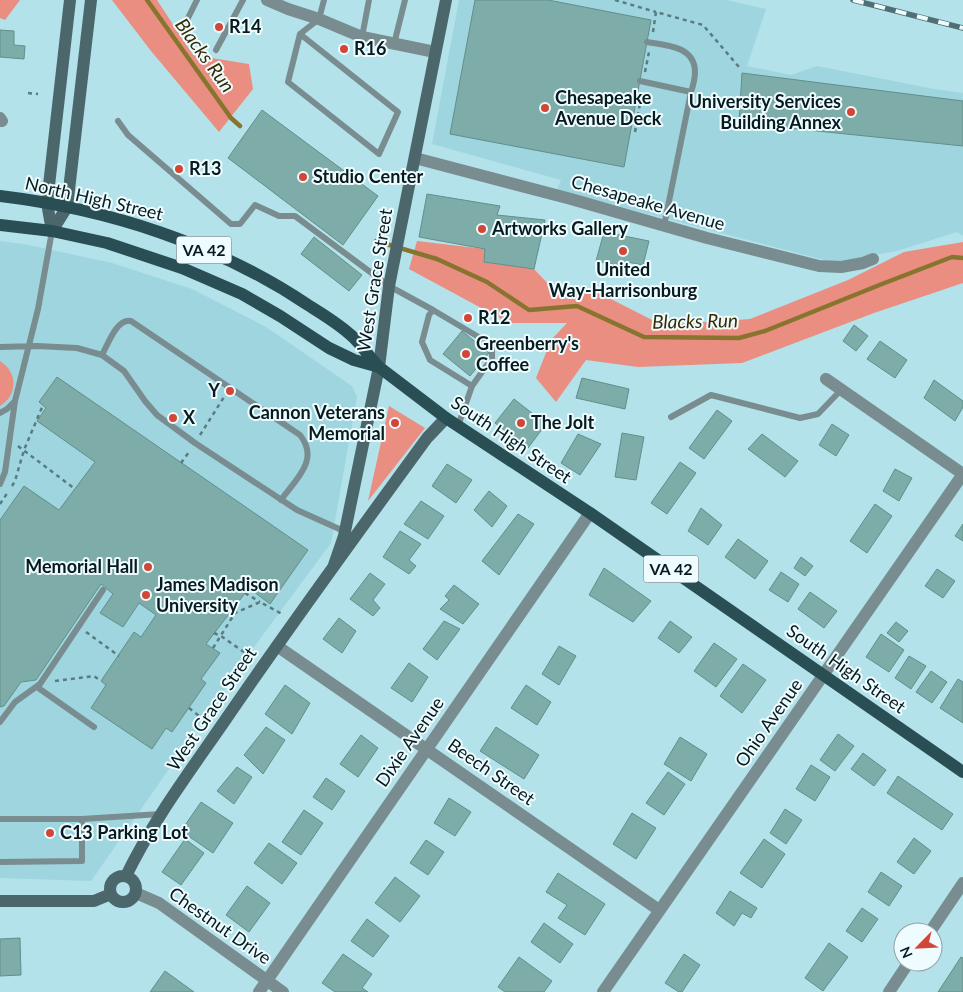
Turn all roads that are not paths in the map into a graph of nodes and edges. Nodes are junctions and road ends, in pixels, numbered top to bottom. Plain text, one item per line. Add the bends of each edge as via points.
1 (197, 0) edge
2 (243, 0) edge
3 (267, 0) edge
4 (324, 0) edge
5 (369, 0) edge
6 (405, 0) edge
7 (446, 0) edge
8 (70, 3) edge
9 (91, 6) edge
10 (319, 19) junction
11 (185, 24) dead end
12 (300, 34) junction
13 (362, 37) junction
14 (647, 42) dead end
15 (394, 44) junction
16 (216, 50) dead end
17 (435, 52) junction
18 (640, 81) dead end
19 (691, 92) junction
20 (118, 122) dead end
21 (415, 158) junction
22 (0, 196) edge
23 (46, 203) junction
24 (67, 207) junction
25 (0, 225) edge
26 (664, 226) junction
27 (52, 231) junction
28 (873, 259) dead end
29 (389, 286) junction
30 (433, 310) junction
31 (30, 346) junction
32 (0, 347) edge
33 (102, 355) junction
34 (379, 367) junction
35 (826, 379) dead end
36 (472, 386) junction
37 (841, 390) junction
38 (15, 401) junction
39 (0, 413) edge
40 (671, 417) dead end
41 (446, 418) junction
42 (458, 426) junction
43 (963, 474) edge
44 (0, 484) edge
45 (281, 500) junction
46 (590, 513) junction
47 (350, 534) junction
48 (103, 590) dead end
49 (276, 646) junction
50 (824, 675) junction
51 (37, 687) junction
52 (0, 722) edge
53 (94, 727) dead end
54 (427, 749) junction
55 (963, 772) edge
56 (161, 814) junction
57 (0, 819) edge
58 (82, 819) junction
59 (0, 862) edge
60 (126, 876) junction
61 (963, 883) edge
62 (136, 893) junction
63 (111, 894) junction
64 (0, 901) edge
65 (659, 910) junction
66 (937, 922) edge
67 (902, 972) edge
68 (267, 981) junction
69 (259, 992) edge
70 (283, 992) edge
71 (602, 992) edge
72 (889, 992) edge

1 - 11 lane
2 - 16 lane
3 - 10 street
4 - 10 lane
5 - 13 lane
6 - 15 lane
7 - 17 street, West Grace Street
8 - 23 street
9 - 24 street
10 - 12 lane
10 - 13 street
12 - 12 lane via 398,112 378,154 288,82
13 - 15 street
14 - 19 lane via 681,48 690,55 695,72
15 - 17 street
17 - 21 street, West Grace Street
18 - 19 lane
19 - 26 lane
20 - 29 lane via 128,135 231,224 242,222 255,205 279,216 295,216
21 - 26 street, Chesapeake Avenue
21 - 29 street, West Grace Street
22 - 23 main road, North High Street / VA 42
23 - 24 main road, North High Street / VA 42
23 - 27 street
24 - 27 street
24 - 34 main road, North High Street / VA 42 via 157,230 247,269 290,292 337,324
25 - 27 main road, South High Street / VA 42
26 - 28 street, Chesapeake Avenue via 819,266 848,266
27 - 31 lane
27 - 34 main road, South High Street / VA 42 via 107,243 182,268 242,294 337,352
29 - 30 lane
29 - 34 street, West Grace Street
30 - 36 lane via 422,342 430,360
30 - 36 lane via 492,345 492,358
31 - 32 lane
31 - 33 lane via 77,348
31 - 38 lane
33 - 45 lane via 124,371 157,415
33 - 45 lane via 122,321 131,321 300,434 309,449 308,458
34 - 41 main road, South High Street / VA 42
34 - 47 street, West Grace Street
35 - 37 street
36 - 42 lane
37 - 40 lane via 818,414 800,418 711,395
37 - 43 street
38 - 39 lane
38 - 44 lane via 5,472
41 - 42 main road, South High Street / VA 42
41 - 47 street, West Grace Street
42 - 46 main road, South High Street / VA 42
43 - 50 street, Ohio Avenue
45 - 47 lane
46 - 50 main road, South High Street / VA 42
46 - 54 street, Dixie Avenue
47 - 49 street, West Grace Street via 334,565
48 - 51 lane
49 - 54 street, Beech Street
49 - 56 street, West Grace Street
50 - 55 main road, South High Street / VA 42
50 - 65 street, Ohio Avenue
51 - 52 lane via 15,702
51 - 53 lane
54 - 65 street, Beech Street
54 - 68 street, Dixie Avenue
56 - 58 lane
56 - 60 street, West Grace Street
57 - 58 lane
58 - 59 lane via 82,861
60 - 62 street via 133,880
60 - 63 street via 114,879 110,886
61 - 66 street
62 - 63 street via 130,900 122,902
62 - 68 street, Chestnut Drive via 159,903
63 - 64 street via 94,901
65 - 71 street, Ohio Avenue
67 - 72 street
68 - 69 street, Dixie Avenue
68 - 70 street, Chestnut Drive

